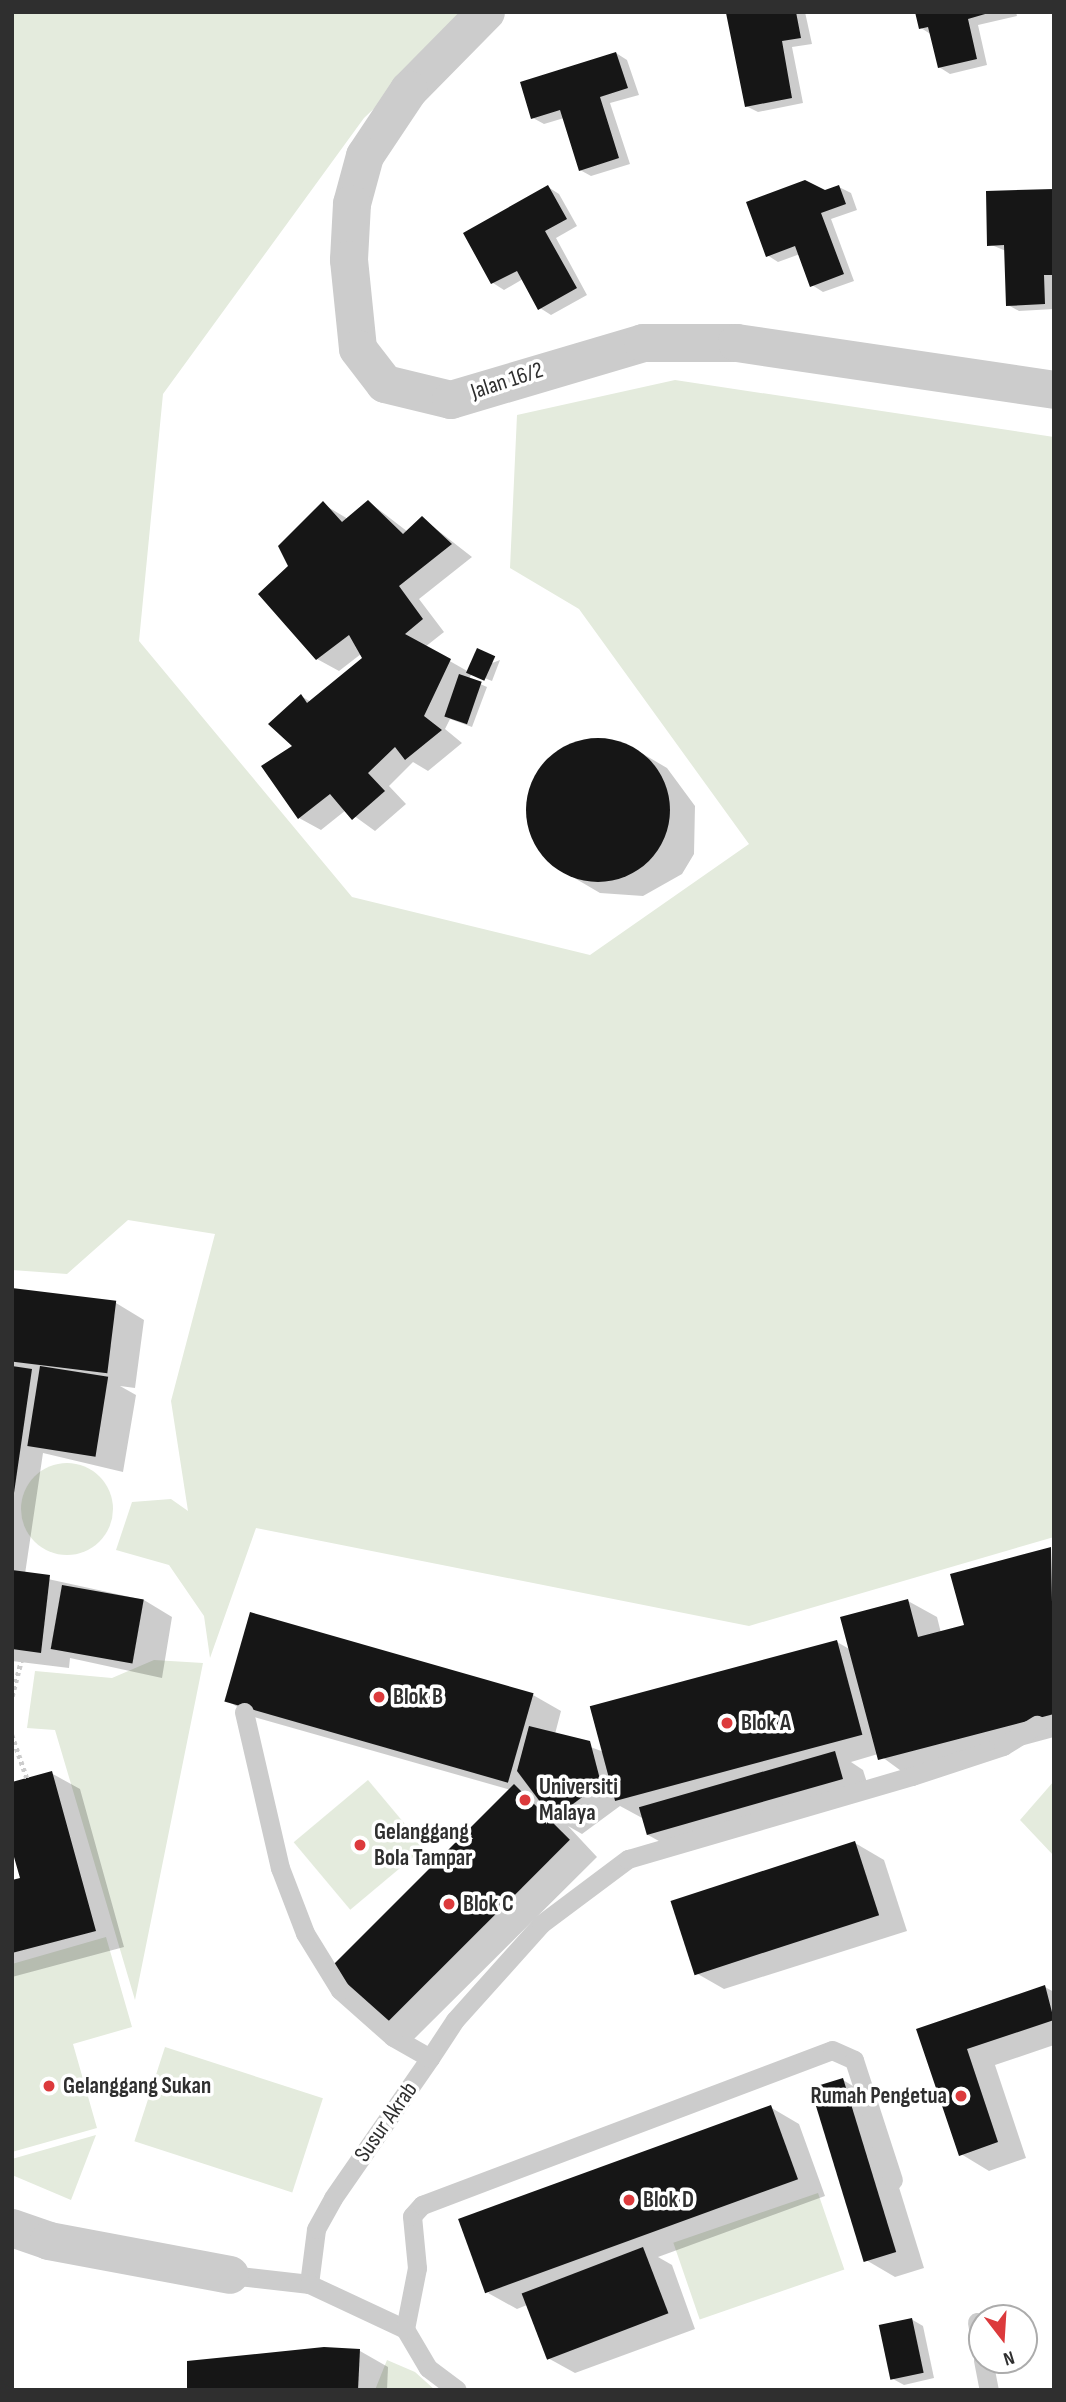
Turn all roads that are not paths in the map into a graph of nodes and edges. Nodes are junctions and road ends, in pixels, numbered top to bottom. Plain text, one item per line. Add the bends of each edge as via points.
1 (486, 12) edge
2 (1054, 390) edge
3 (244, 1712) dead end
4 (1037, 1725) dead end
5 (430, 2058) junction
6 (893, 2180) dead end
7 (12, 2228) edge
8 (230, 2275) joint
9 (309, 2284) junction
10 (405, 2329) junction
11 (457, 2390) edge

1 - 2 street, Jalan 16/2 via 409,90 365,156 355,192 349,260 358,349 385,384 450,400 643,344 737,343
3 - 5 lane, Susur Akrab via 280,1868 305,1933 340,1990 393,2037
4 - 5 lane via 1003,1746 912,1776 628,1859 541,1924 455,2020
5 - 9 lane, Susur Akrab via 316,2229
6 - 10 lane via 854,2060 832,2050 422,2205 412,2216 417,2268
7 - 8 street via 49,2241
8 - 9 lane
9 - 10 lane
10 - 11 lane via 428,2368

